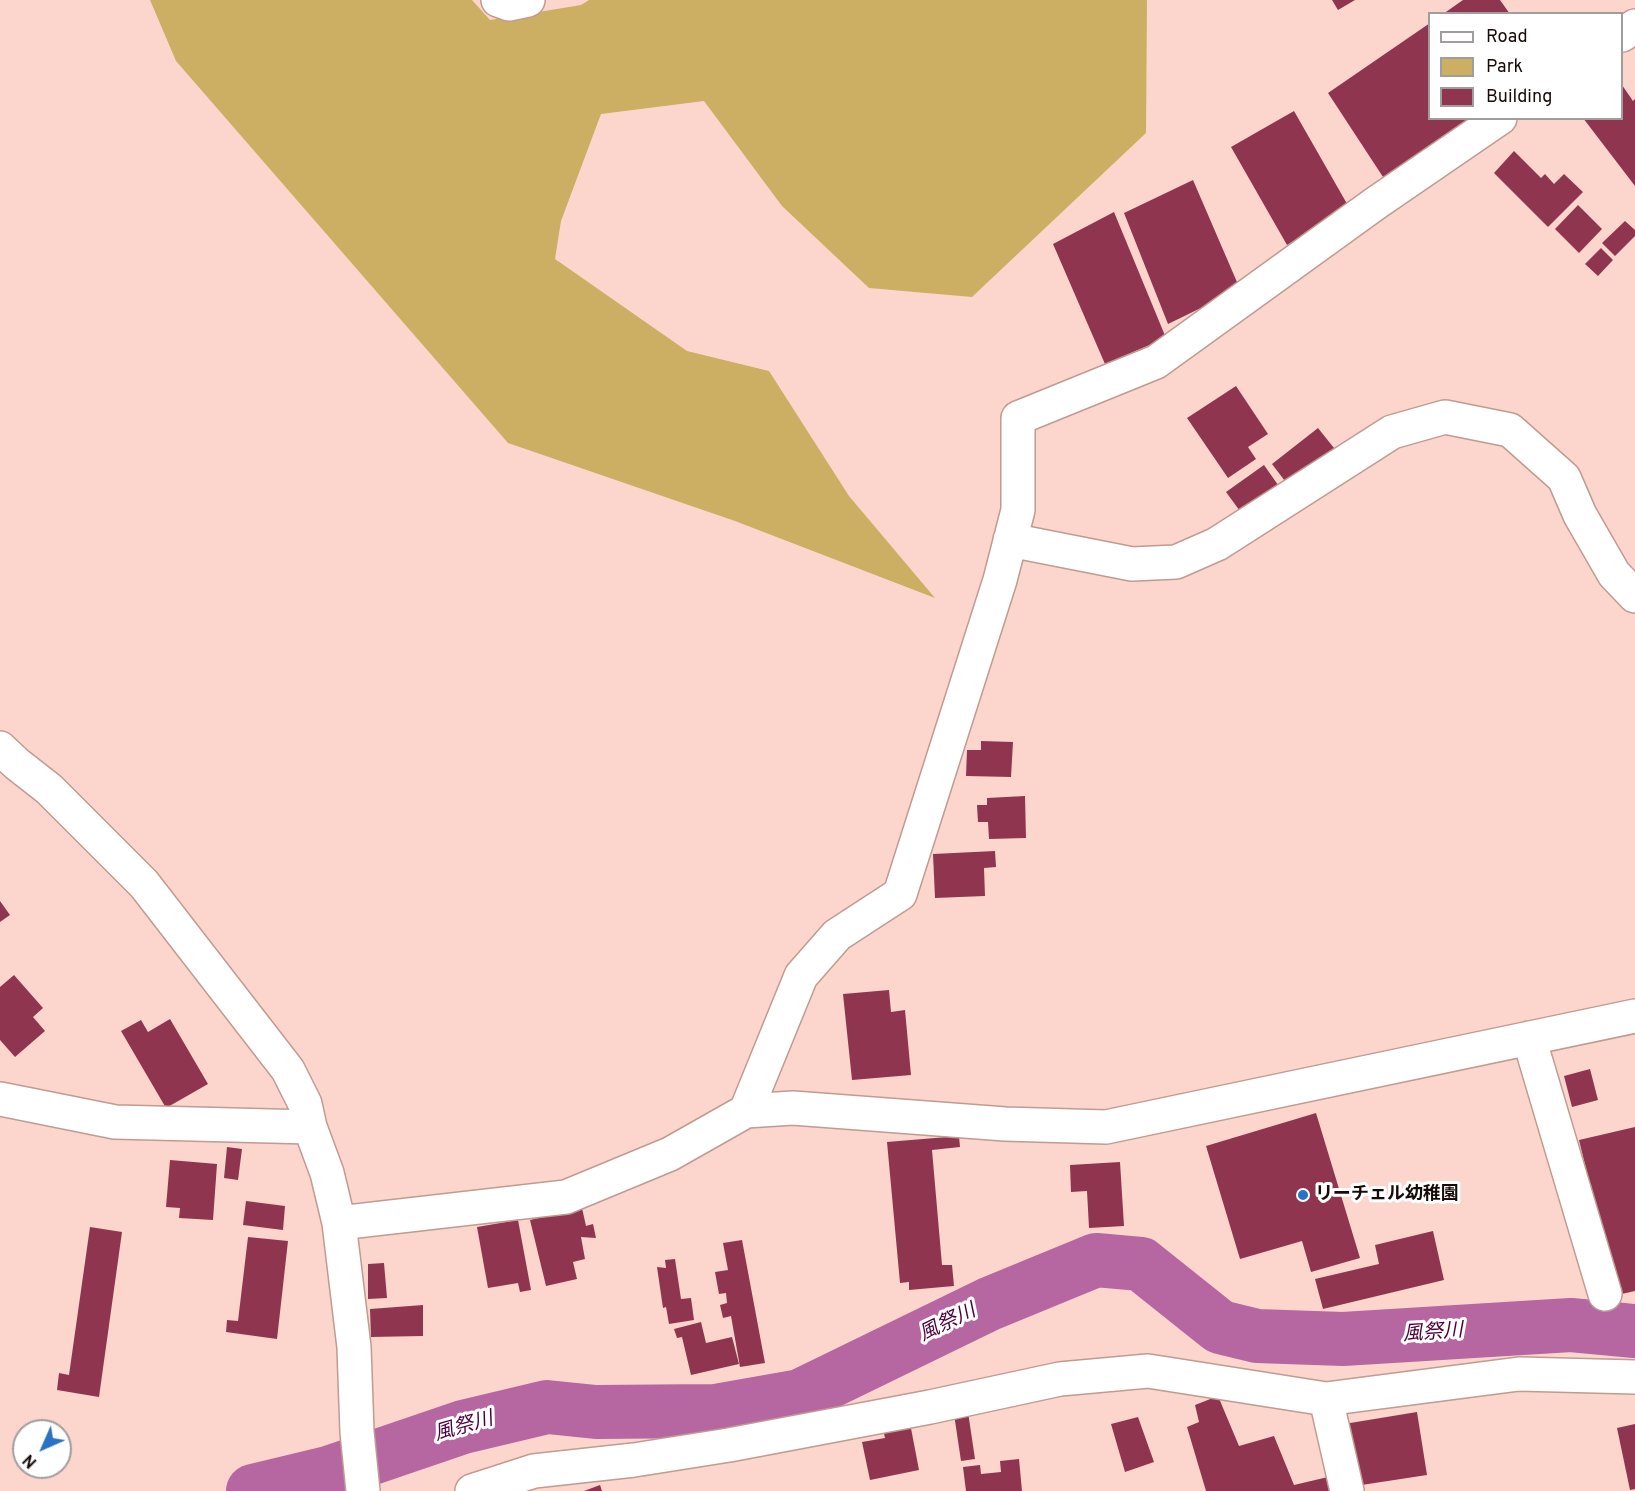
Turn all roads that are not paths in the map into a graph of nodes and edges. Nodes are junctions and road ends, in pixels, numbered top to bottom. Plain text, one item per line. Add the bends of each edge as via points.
1 (498, 0) edge
2 (528, 0) edge
3 (1497, 120) edge
4 (1010, 540) junction
5 (1635, 596) edge
6 (6, 763) edge
7 (1635, 1016) edge
8 (1529, 1038) junction
9 (0, 1099) edge
10 (746, 1111) junction
11 (310, 1127) junction
12 (339, 1223) junction
13 (1605, 1294) dead end
14 (1635, 1377) edge
15 (1326, 1399) junction
16 (537, 1481) edge
17 (362, 1488) edge
18 (472, 1491) edge
19 (1347, 1491) edge

1 - 2 street via 509,4
3 - 4 street via 1156,362 1018,418 1018,510
4 - 5 street via 1132,564 1176,561 1217,544 1392,432 1445,417 1510,430 1564,478 1614,574
4 - 10 street via 900,894 837,935 801,976
6 - 11 street via 50,789 144,884 288,1070 305,1104
7 - 8 street
8 - 10 street via 1106,1127 982,1123 793,1108
8 - 13 street
9 - 11 street via 115,1122
10 - 12 street via 670,1154 566,1197
11 - 12 street
12 - 17 street via 354,1347
14 - 15 street via 1519,1374
15 - 16 street via 1148,1371 1071,1378
15 - 19 street
16 - 18 street

